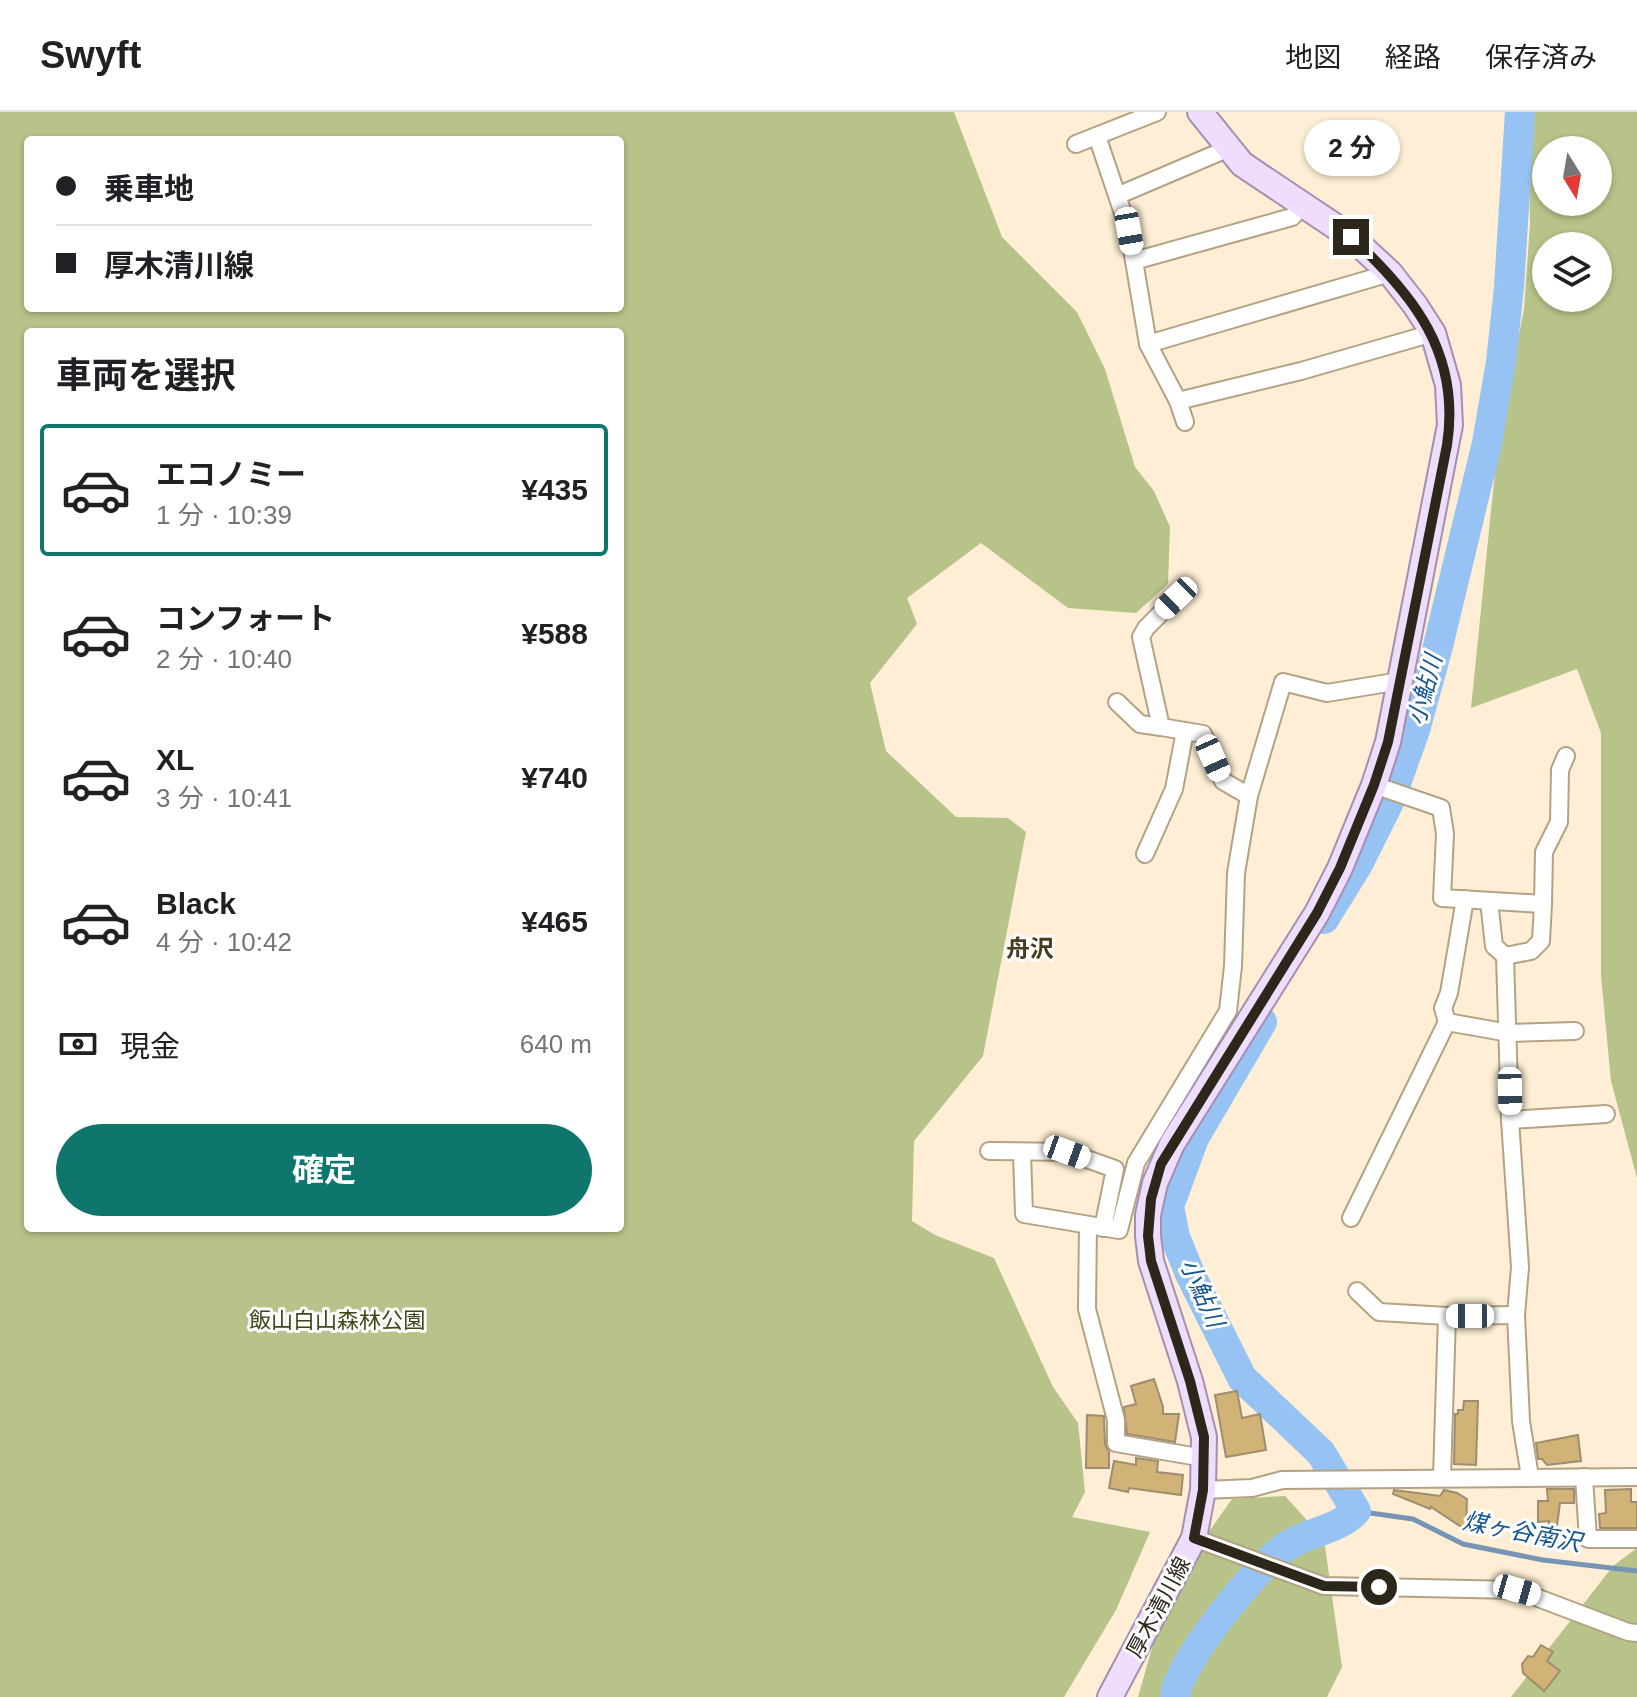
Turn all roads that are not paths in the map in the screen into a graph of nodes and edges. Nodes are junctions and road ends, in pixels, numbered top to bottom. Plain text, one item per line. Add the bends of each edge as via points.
1 (1157, 112) edge
2 (1200, 112) edge
3 (1097, 136) junction
4 (1076, 144) dead end
5 (1227, 149) junction
6 (1119, 195) junction
7 (1302, 206) junction
8 (1134, 261) junction
9 (1390, 273) junction
10 (1433, 333) junction
11 (1148, 344) junction
12 (1178, 401) junction
13 (1185, 422) dead end
14 (1176, 598) dead end
15 (1400, 681) junction
16 (1117, 702) dead end
17 (1161, 727) junction
18 (1185, 731) junction
19 (1566, 756) dead end
20 (1380, 787) junction
21 (1249, 796) junction
22 (1145, 854) dead end
23 (1465, 899) junction
24 (1489, 901) junction
25 (1543, 904) junction
26 (1505, 956) junction
27 (1447, 1022) junction
28 (1575, 1031) dead end
29 (1509, 1033) junction
30 (1606, 1114) dead end
31 (1510, 1120) junction
32 (1163, 1137) junction
33 (989, 1151) dead end
34 (1022, 1153) junction
35 (1351, 1218) dead end
36 (1096, 1226) junction
37 (1357, 1291) dead end
38 (1516, 1315) junction
39 (1447, 1316) junction
40 (1204, 1458) junction
41 (1442, 1477) junction
42 (1530, 1477) junction
43 (1584, 1477) junction
44 (1637, 1477) edge
45 (1203, 1490) junction
46 (1194, 1538) junction
47 (1637, 1539) edge
48 (1637, 1633) edge
49 (1110, 1697) edge

1 - 3 street
2 - 5 main road, 厚木清川線
3 - 4 street
3 - 6 street
5 - 6 street
5 - 7 main road, 厚木清川線
6 - 8 street
7 - 8 street via 1292,217
7 - 9 main road, 厚木清川線 via 1351,237
8 - 11 street
9 - 10 main road, 厚木清川線
9 - 11 street
10 - 12 street
10 - 15 main road, 厚木清川線 via 1448,385 1450,425
11 - 12 street
12 - 13 street
14 - 17 street via 1141,637
15 - 20 main road, 厚木清川線
15 - 21 street via 1327,693 1283,682
16 - 17 street via 1140,724
17 - 18 street
18 - 21 street via 1203,734 1223,781
18 - 22 street via 1174,789
19 - 25 street via 1560,770 1559,822 1544,852
20 - 23 street via 1441,808 1442,898
20 - 32 main road, 厚木清川線 via 1317,913
21 - 32 street via 1236,873 1228,1011
23 - 24 street
23 - 27 street via 1443,1008
24 - 25 street
24 - 26 street via 1494,946
25 - 26 street via 1541,941 1531,951
26 - 29 street
27 - 29 street
27 - 35 street
28 - 29 street
29 - 31 street
30 - 31 street
31 - 38 street via 1520,1267
32 - 36 street via 1136,1163 1119,1230
32 - 40 main road, 厚木清川線 via 1148,1215 1149,1248 1190,1381
33 - 34 street
34 - 36 street via 1024,1214
34 - 36 street via 1067,1152 1115,1169
36 - 40 street via 1087,1309 1116,1420 1116,1443
37 - 39 street via 1379,1312
38 - 39 street
38 - 42 street via 1521,1421
39 - 41 street
40 - 45 main road, 厚木清川線
41 - 42 street
41 - 45 street via 1282,1480 1252,1488
42 - 43 street
43 - 44 street
43 - 47 street via 1588,1539
45 - 46 main road, 厚木清川線
46 - 48 street via 1324,1586 1517,1590
46 - 49 main road, 厚木清川線

